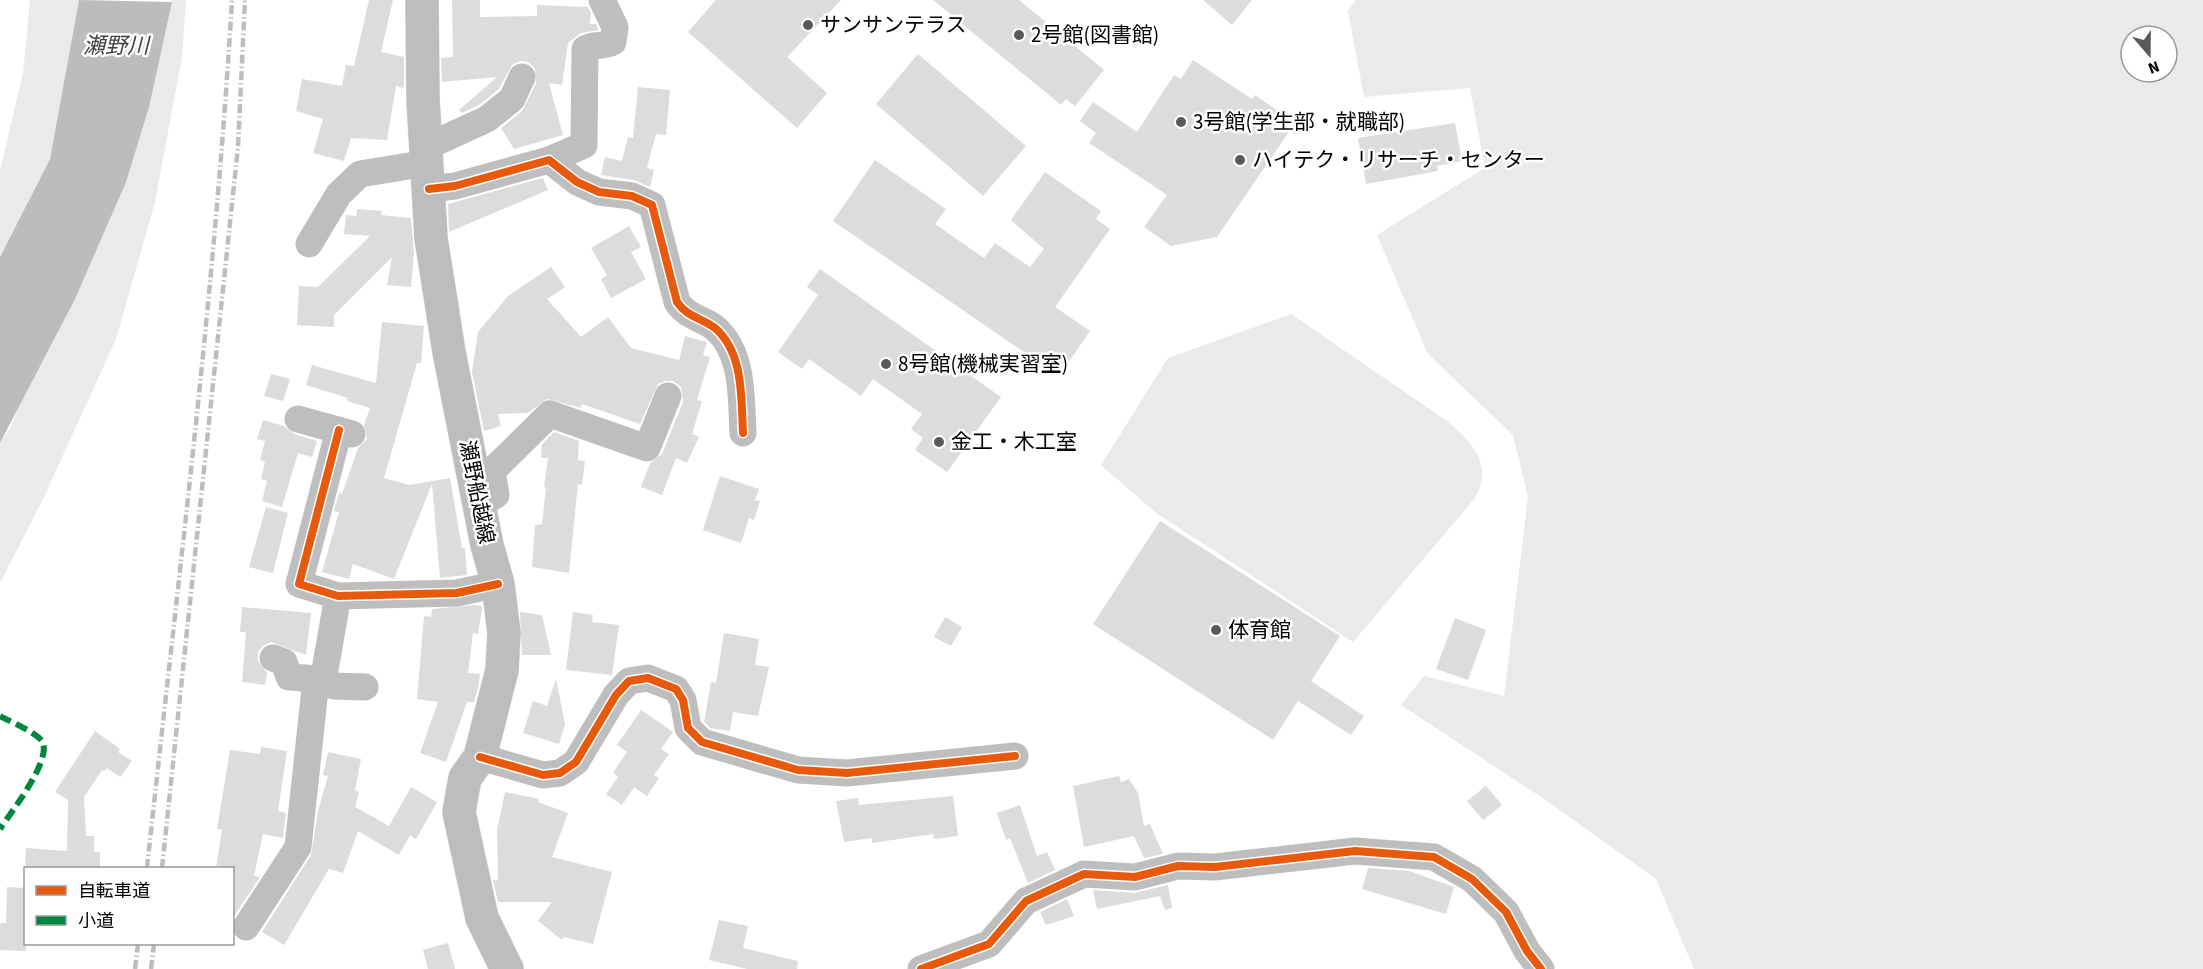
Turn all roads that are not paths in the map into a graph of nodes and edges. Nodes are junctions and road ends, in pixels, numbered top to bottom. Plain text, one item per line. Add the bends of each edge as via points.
1 (422, 0) edge
2 (602, 0) edge
3 (522, 77) dead end
4 (549, 159) junction
5 (428, 166) junction
6 (309, 244) dead end
7 (668, 396) dead end
8 (298, 419) dead end
9 (743, 433) dead end
10 (479, 505) junction
11 (498, 584) junction
12 (339, 596) junction
13 (273, 658) dead end
14 (319, 685) junction
15 (365, 687) dead end
16 (1015, 756) dead end
17 (480, 757) junction
18 (246, 927) dead end
19 (507, 969) edge
20 (921, 969) edge
21 (1541, 969) edge

1 - 5 main road, 瀬野船越線
2 - 4 street via 615,27 613,42 603,48 593,46 585,50 584,145
3 - 5 street via 512,99
4 - 5 street via 455,186
4 - 9 street via 577,182 599,192 632,196 652,205 677,302 683,312 713,327 727,341 736,361
5 - 6 street via 360,174 339,194
5 - 10 main road, 瀬野船越線 via 431,238
7 - 10 street via 647,448 550,414 492,471 496,495
8 - 12 street via 346,432 299,584
10 - 11 main road, 瀬野船越線
11 - 12 street via 457,593
11 - 17 main road, 瀬野船越線 via 504,633 502,670
12 - 14 street
13 - 14 street via 284,662 289,677 307,678
14 - 15 street
14 - 18 street via 298,847
16 - 17 street via 847,773 798,770 702,742 688,728 683,700 676,688 648,678 629,681 616,695 576,762 560,772 543,775
17 - 19 main road, 瀬野船越線 via 465,778 459,812 482,918
20 - 21 street via 989,944 1026,901 1084,874 1136,877 1178,866 1215,867 1355,851 1434,857 1472,879 1506,912

